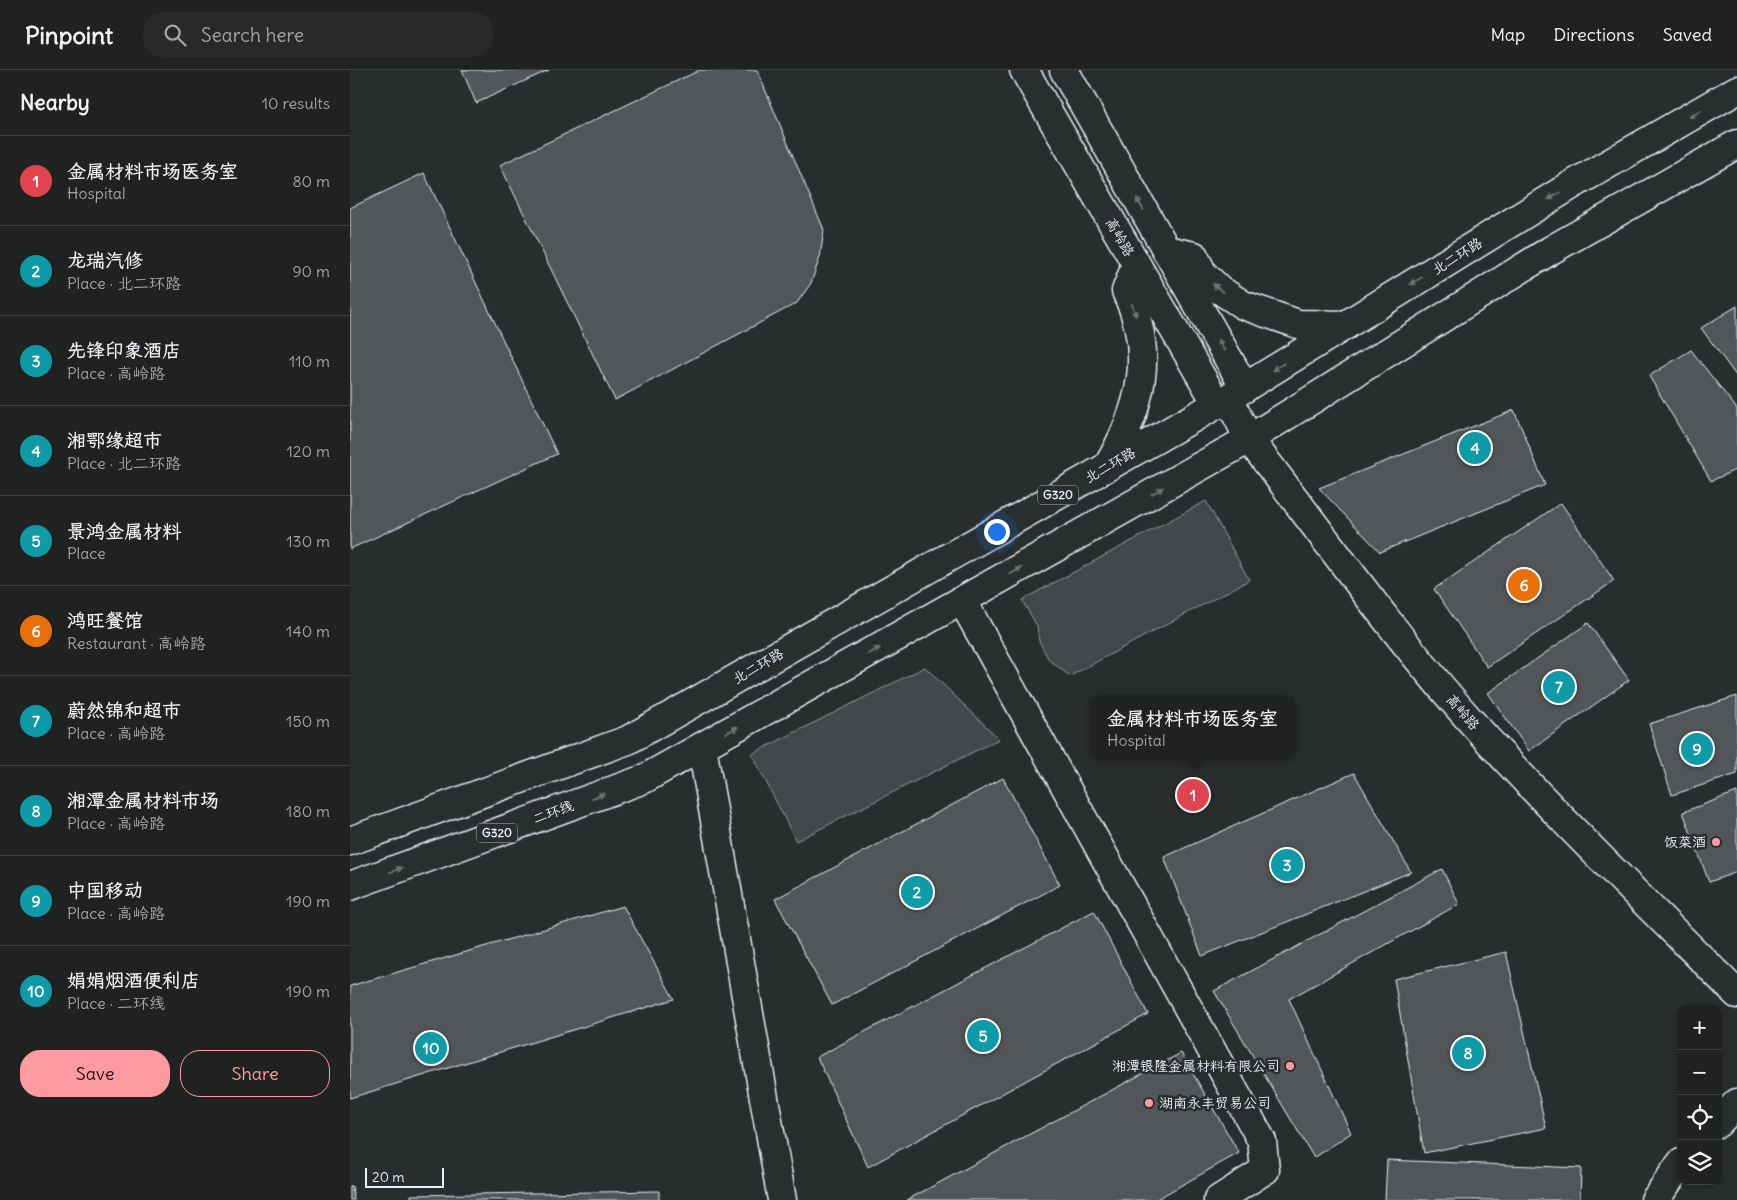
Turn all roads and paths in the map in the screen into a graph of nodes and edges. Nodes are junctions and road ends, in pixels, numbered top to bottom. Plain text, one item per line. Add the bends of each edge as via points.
1 (1024, 70) edge
2 (1064, 70) edge
3 (1737, 90) edge
4 (1737, 144) edge
5 (1166, 250) junction
6 (1136, 265) junction
7 (1346, 325) junction
8 (1230, 397) junction
9 (1249, 439) junction
10 (1108, 466) junction
11 (963, 602) junction
12 (702, 747) junction
13 (350, 841) edge
14 (350, 886) edge
15 (1737, 994) edge
16 (1737, 1103) edge
17 (1722, 1119) edge
18 (1677, 1169) edge
19 (782, 1200) edge
20 (1218, 1200) edge
21 (1655, 1200) edge

1 - 6 main road, 高岭路
5 -> 2 main road
3 -> 7 main road, 北二环路 / G320 via 1570,186
4 - 9 main road, G320 via 1551,250
7 -> 5 main road via 1298,324 1243,305 1203,274 1194,256
8 -> 5 main road
6 - 8 main road, 高岭路
6 -> 10 main road via 1126,291 1141,337 1140,387 1130,425
7 -> 8 main road, 北二环路 / G320
8 - 9 main road, 高岭路
8 - 10 main road, 北二环路 / G320
11 -> 9 main road, G320
9 - 15 main road, 高岭路 via 1468,718 1534,791
10 - 13 main road, 北二环路 / G320 via 628,740
12 -> 11 main road, G320
11 - 20 main road via 1262,1141 1265,1170
14 -> 12 main road, 二环线 / G320 via 644,779
12 - 19 main road
16 - 17 main road
18 - 21 main road

